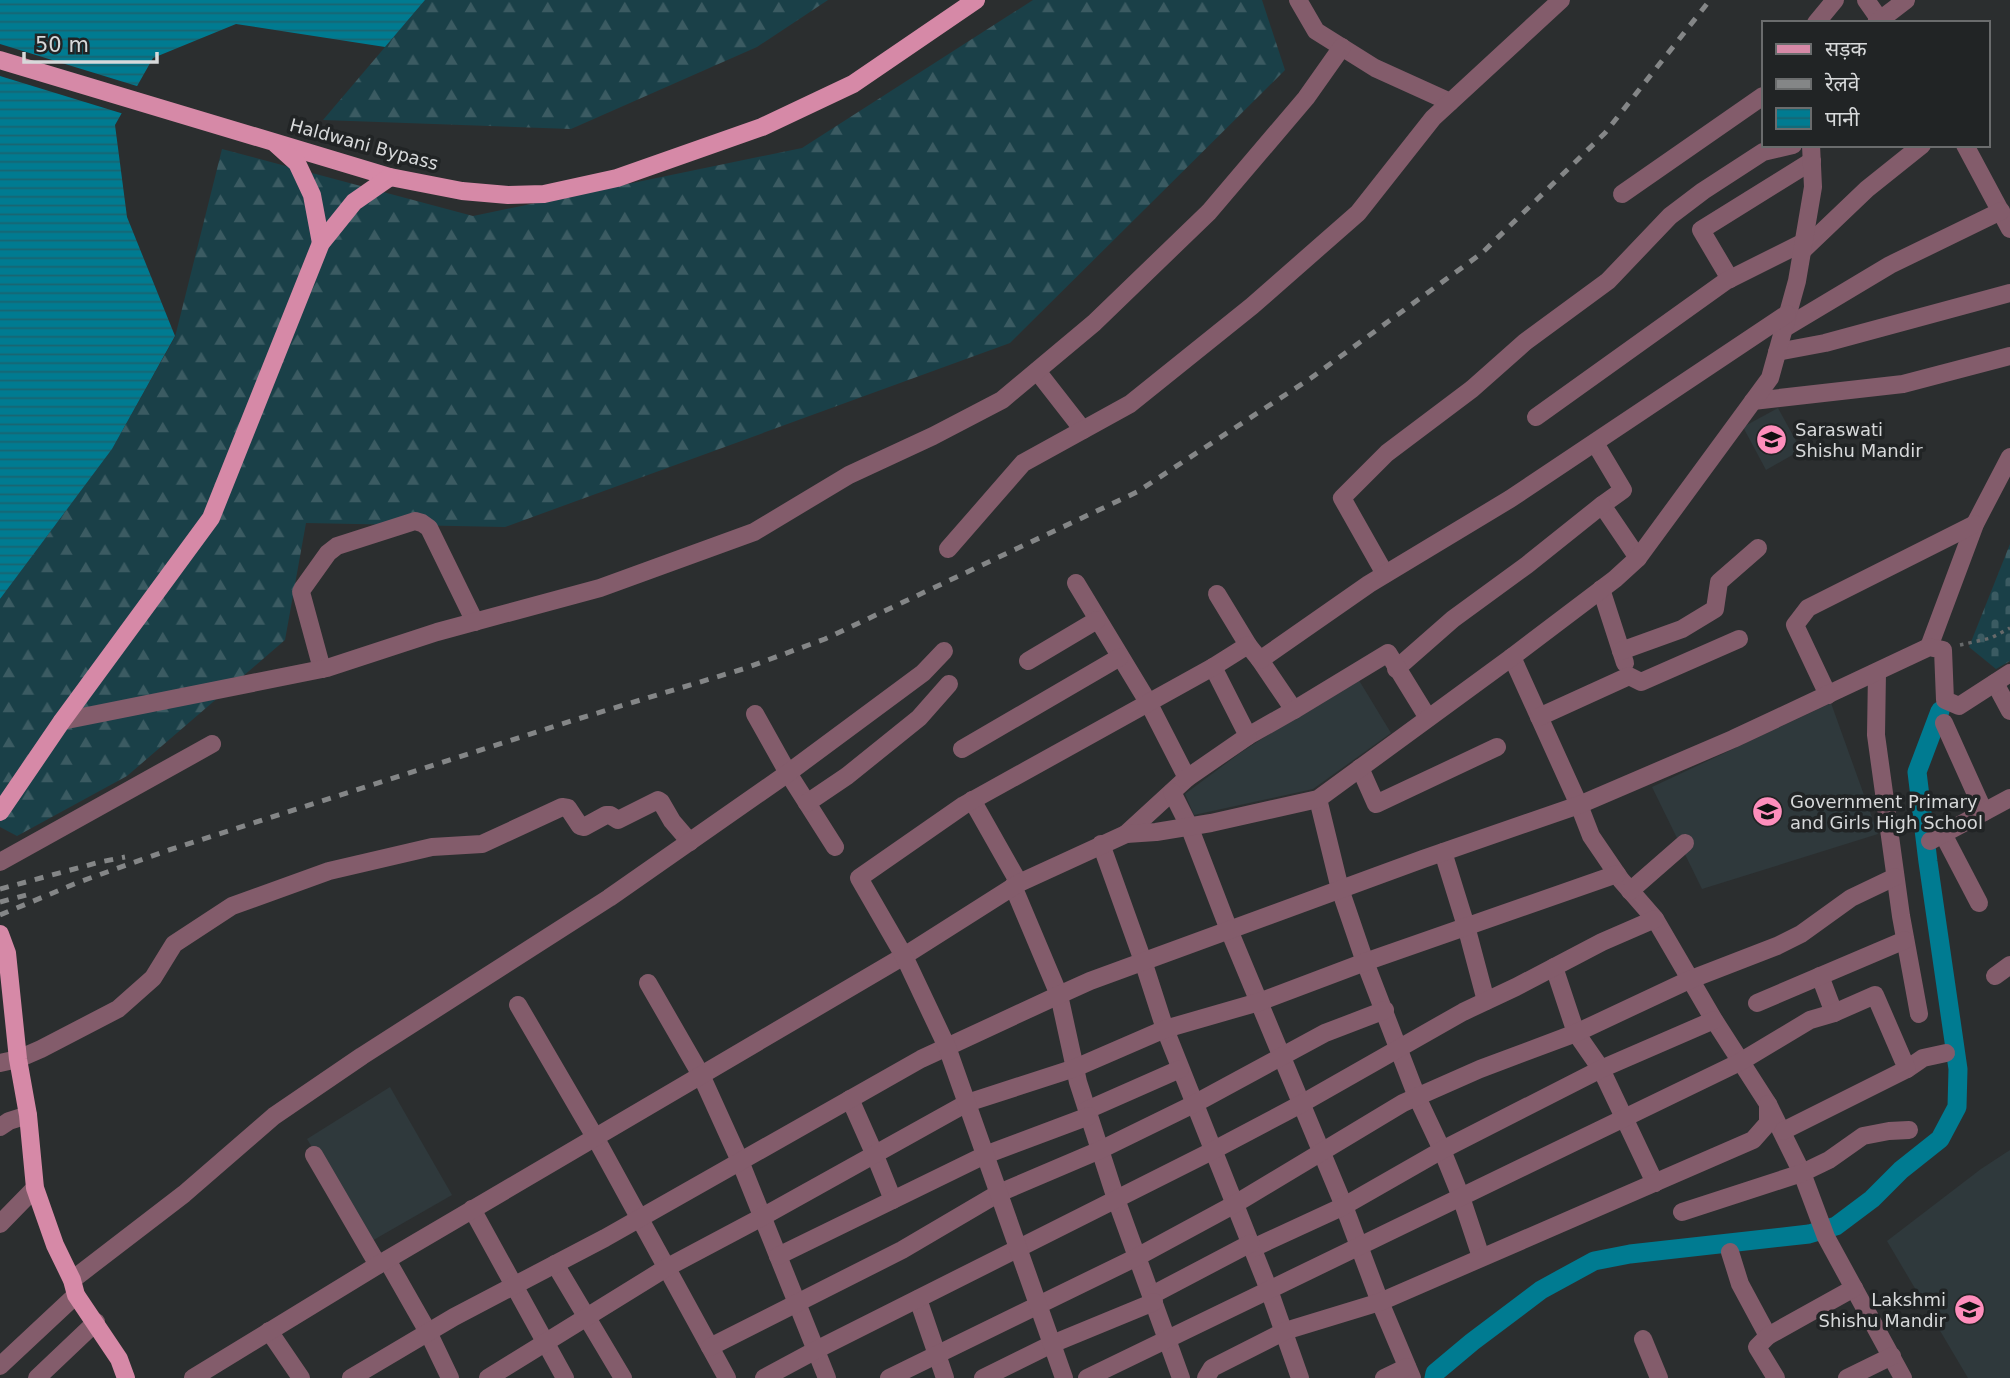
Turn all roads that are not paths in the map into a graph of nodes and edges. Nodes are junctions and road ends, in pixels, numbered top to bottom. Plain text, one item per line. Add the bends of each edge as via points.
1 (976, 0) edge
2 (1298, 0) edge
3 (1561, 0) edge
4 (1835, 0) edge
5 (1866, 0) edge
6 (1906, 0) edge
7 (1883, 20) edge
8 (1818, 21) edge
9 (1342, 47) junction
10 (0, 60) edge
11 (1762, 97) edge
12 (1450, 102) junction
13 (272, 140) junction
14 (1784, 147) edge
15 (1920, 147) edge
16 (1966, 147) edge
17 (1811, 153) edge
18 (390, 177) junction
19 (1622, 194) dead end
20 (2001, 211) junction
21 (2010, 229) edge
22 (321, 243) junction
23 (1803, 246) junction
24 (1730, 279) junction
25 (2010, 293) edge
26 (1785, 322) junction
27 (1777, 352) junction
28 (2010, 356) edge
29 (1037, 371) junction
30 (1754, 401) junction
31 (1535, 416) dead end
32 (1083, 430) junction
33 (1595, 443) junction
34 (2010, 457) edge
35 (1602, 505) junction
36 (1975, 524) junction
37 (1758, 548) dead end
38 (948, 549) dead end
39 (1639, 558) junction
40 (1385, 574) junction
41 (1076, 583) dead end
42 (1601, 589) junction
43 (1217, 594) dead end
44 (1097, 620) junction
45 (475, 622) junction
46 (1739, 639) dead end
47 (1248, 645) junction
48 (1936, 649) junction
49 (944, 651) dead end
50 (1621, 651) junction
51 (1120, 657) junction
52 (1512, 657) junction
53 (1260, 660) junction
54 (1028, 661) dead end
55 (1213, 667) junction
56 (322, 668) junction
57 (1396, 669) junction
58 (1877, 672) junction
59 (2010, 673) edge
60 (1629, 676) junction
61 (1995, 683) junction
62 (949, 684) dead end
63 (1828, 695) junction
64 (1148, 702) junction
65 (1294, 710) junction
66 (2010, 711) edge
67 (755, 714) dead end
68 (1539, 717) junction
69 (1429, 718) junction
70 (62, 721) junction
71 (1944, 723) dead end
72 (1248, 736) junction
73 (212, 744) dead end
74 (1497, 747) dead end
75 (962, 748) dead end
76 (1360, 768) junction
77 (788, 773) junction
78 (1187, 778) junction
79 (1172, 792) junction
80 (2010, 798) edge
81 (1318, 799) junction
82 (972, 800) junction
83 (807, 803) junction
84 (1579, 805) junction
85 (0, 812) edge
86 (1984, 812) junction
87 (1189, 826) junction
88 (1126, 834) junction
89 (690, 842) junction
90 (1101, 844) junction
91 (1685, 844) dead end
92 (835, 847) dead end
93 (1443, 852) junction
94 (0, 862) edge
95 (1617, 874) junction
96 (1895, 877) junction
97 (1016, 884) junction
98 (1340, 890) junction
99 (1630, 891) junction
100 (1979, 903) dead end
101 (1655, 919) junction
102 (1466, 926) junction
103 (1229, 930) junction
104 (0, 934) edge
105 (1905, 940) junction
106 (904, 956) junction
107 (1143, 961) junction
108 (1365, 962) junction
109 (2010, 965) edge
110 (1554, 967) junction
111 (1820, 976) junction
112 (1995, 976) dead end
113 (1689, 980) junction
114 (648, 983) dead end
115 (1059, 995) junction
116 (1486, 1001) junction
117 (1259, 1002) junction
118 (1757, 1003) dead end
119 (518, 1005) dead end
120 (1385, 1010) junction
121 (1835, 1013) junction
122 (1919, 1014) dead end
123 (1714, 1020) junction
124 (1164, 1029) junction
125 (1576, 1033) junction
126 (947, 1047) junction
127 (1399, 1047) junction
128 (1945, 1053) dead end
129 (1282, 1056) junction
130 (18, 1059) junction
131 (1740, 1062) junction
132 (0, 1063) edge
133 (1075, 1068) junction
134 (1180, 1069) junction
135 (1601, 1069) junction
136 (1907, 1069) junction
137 (701, 1075) junction
138 (1417, 1097) junction
139 (850, 1099) junction
140 (967, 1103) junction
141 (1194, 1104) junction
142 (1301, 1104) junction
143 (1768, 1104) junction
144 (1088, 1113) junction
145 (28, 1115) junction
146 (1624, 1118) junction
147 (0, 1127) edge
148 (1909, 1130) dead end
149 (1783, 1131) junction
150 (595, 1137) junction
151 (1100, 1150) junction
152 (1442, 1150) junction
153 (1212, 1151) junction
154 (1322, 1152) junction
155 (874, 1153) junction
156 (314, 1155) dead end
157 (985, 1155) junction
158 (740, 1161) junction
159 (1802, 1173) junction
160 (1655, 1183) junction
161 (35, 1188) junction
162 (999, 1193) junction
163 (1461, 1197) junction
164 (1116, 1199) junction
165 (893, 1200) junction
166 (1235, 1204) junction
167 (1344, 1206) junction
168 (472, 1209) junction
169 (1682, 1212) dead end
170 (762, 1217) junction
171 (640, 1218) junction
172 (0, 1224) edge
173 (1360, 1245) junction
174 (1252, 1246) junction
175 (1018, 1248) junction
176 (1730, 1252) dead end
177 (778, 1256) junction
178 (1137, 1257) junction
179 (1481, 1257) junction
180 (382, 1262) junction
181 (555, 1264) junction
182 (666, 1268) junction
183 (514, 1285) junction
184 (74, 1287) junction
185 (1854, 1288) junction
186 (1269, 1290) junction
187 (918, 1299) junction
188 (1153, 1299) junction
189 (797, 1302) junction
190 (1380, 1302) junction
191 (1038, 1305) junction
192 (586, 1317) junction
193 (96, 1322) junction
194 (269, 1331) junction
195 (1285, 1331) junction
196 (428, 1332) junction
197 (1768, 1336) junction
198 (1167, 1339) junction
199 (1643, 1339) dead end
200 (544, 1343) junction
201 (1052, 1344) junction
202 (710, 1347) junction
203 (816, 1350) junction
204 (937, 1355) junction
205 (1892, 1356) junction
206 (0, 1366) edge
207 (1409, 1372) edge
208 (37, 1378) edge
209 (126, 1378) edge
210 (193, 1378) edge
211 (301, 1378) edge
212 (351, 1378) edge
213 (450, 1378) edge
214 (488, 1378) edge
215 (565, 1378) edge
216 (623, 1378) edge
217 (727, 1378) edge
218 (764, 1378) edge
219 (827, 1378) edge
220 (889, 1378) edge
221 (945, 1378) edge
222 (983, 1378) edge
223 (1064, 1378) edge
224 (1087, 1378) edge
225 (1181, 1378) edge
226 (1206, 1378) edge
227 (1300, 1378) edge
228 (1384, 1378) edge
229 (1659, 1378) edge
230 (1776, 1378) edge
231 (1847, 1378) edge
232 (1903, 1378) edge

1 - 18 main road, Haldwani Bypass via 853,84 762,127 617,178 544,194 508,195
2 - 9 street via 1316,31
3 - 12 street
4 - 8 street
5 - 7 street
6 - 7 street
9 - 12 street
9 - 29 street via 1307,98 1209,212
10 - 13 main road, Haldwani Bypass
11 - 19 street
12 - 32 street via 1358,213 1130,404
13 - 18 main road, Haldwani Bypass
13 - 22 main road via 298,163 312,195
14 - 40 street via 1756,156 1670,216 1608,281 1387,453 1342,498
15 - 23 street
16 - 20 street
17 - 23 street via 1813,187
17 - 24 street via 1701,230
18 - 22 main road via 354,202
20 - 21 street
20 - 26 street
22 - 70 main road via 211,518
23 - 24 street
23 - 26 street
24 - 31 street
25 - 27 street
26 - 27 street
26 - 33 street
27 - 30 street via 1770,378
28 - 30 street via 1903,384
29 - 32 street
29 - 45 street via 1002,400 849,475 754,532 600,588
30 - 39 street
32 - 38 street via 1023,463
33 - 35 street via 1623,490
33 - 40 street
34 - 36 street
35 - 39 street
35 - 57 street via 1453,619
36 - 48 street
36 - 63 street via 1808,608 1795,625
37 - 50 street via 1719,582 1715,609 1682,629
39 - 42 street
40 - 53 street
41 - 44 street
42 - 50 street
42 - 52 street
43 - 47 street
44 - 51 street
44 - 54 street
45 - 56 street
45 - 56 street via 429,528 415,521 346,542 328,553 303,588
46 - 60 street via 1641,682
47 - 53 street
47 - 55 street
48 - 58 street
48 - 61 street via 1945,700 1959,706
49 - 77 street via 923,673
50 - 60 street
51 - 64 street
51 - 75 street
52 - 68 street
52 - 69 street
53 - 65 street
55 - 64 street
55 - 72 street
56 - 70 street
57 - 65 street via 1388,653
57 - 69 street
58 - 63 street
58 - 96 street via 1876,735
59 - 61 street
60 - 68 street
61 - 66 street
62 - 83 street via 919,718
63 - 84 street
64 - 78 street
64 - 82 street
65 - 72 street
67 - 77 street
68 - 84 street
69 - 76 street
70 - 85 main road
71 - 86 street
72 - 78 street
73 - 94 street
74 - 76 street via 1376,804
76 - 81 street
77 - 83 street
77 - 89 street
78 - 79 street
79 - 87 street
79 - 88 street
80 - 86 street
81 - 87 street
81 - 98 street
82 - 97 street
82 - 106 street via 859,878
83 - 92 street
84 - 93 street
84 - 95 street via 1591,836
86 - 100 street via 1937,838
87 - 88 street
87 - 103 street
88 - 90 street
89 - 130 street via 658,800 618,820 606,815 584,827 562,807 482,844 432,847 329,871 232,906 174,944 153,978 118,1010
89 - 184 street via 274,1116
90 - 97 street
90 - 107 street
91 - 99 street
93 - 98 street
93 - 102 street
95 - 99 street
95 - 102 street
96 - 105 street
96 - 113 street via 1851,898 1777,946
97 - 106 street
97 - 115 street
98 - 103 street
98 - 108 street
99 - 101 street
101 - 110 street
101 - 113 street
102 - 108 street
102 - 116 street
103 - 107 street
103 - 117 street
104 - 130 main road via 7,953
105 - 111 street
105 - 122 street
106 - 126 street
106 - 137 street
107 - 115 street
107 - 124 street
108 - 117 street
108 - 120 street
109 - 112 street
110 - 116 street
110 - 125 street
111 - 118 street
111 - 121 street
113 - 123 street
113 - 125 street
114 - 137 street
115 - 126 street
115 - 133 street
116 - 127 street
117 - 124 street
117 - 129 street
119 - 150 street
120 - 127 street
120 - 129 street
121 - 131 street via 1810,1020
121 - 136 street via 1875,995
123 - 131 street
123 - 135 street
124 - 133 street
124 - 134 street
125 - 135 street
125 - 138 street
126 - 139 street
126 - 140 street
127 - 138 street
127 - 142 street
128 - 136 street via 1923,1058
129 - 141 street
129 - 142 street
130 - 132 street
130 - 145 main road
131 - 143 street
131 - 146 street
133 - 140 street
133 - 144 street
134 - 141 street
134 - 144 street
135 - 146 street
135 - 152 street
136 - 149 street
137 - 150 street
137 - 158 street
138 - 152 street
138 - 154 street
139 - 155 street
139 - 158 street
140 - 155 street
140 - 157 street
141 - 151 street
141 - 153 street
142 - 153 street
142 - 154 street
143 - 149 street
143 - 160 street via 1768,1123 1753,1140
144 - 151 street
144 - 157 street
145 - 147 street
145 - 161 main road
146 - 160 street
146 - 163 street
148 - 159 street via 1863,1136
149 - 159 street
150 - 168 street
150 - 171 street
151 - 162 street
151 - 164 street
152 - 163 street
152 - 167 street
153 - 164 street
153 - 166 street
154 - 166 street
154 - 167 street
155 - 165 street
155 - 170 street
156 - 180 street
157 - 162 street
157 - 165 street
158 - 170 street
158 - 171 street
159 - 169 street
159 - 185 street via 1824,1231
160 - 179 street
161 - 172 street
161 - 184 main road
162 - 175 street
162 - 189 street via 902,1250
163 - 173 street
163 - 179 street
164 - 175 street
164 - 178 street
165 - 177 street
166 - 174 street
166 - 178 street
167 - 173 street
167 - 174 street
168 - 180 street
168 - 183 street
170 - 177 street
170 - 182 street
171 - 181 street
171 - 182 street
173 - 186 street
173 - 190 street
174 - 186 street
174 - 188 street
175 - 187 street
175 - 191 street
176 - 197 street via 1740,1284
177 - 189 street
178 - 188 street
178 - 191 street
179 - 190 street
180 - 194 street
180 - 196 street
181 - 183 street
181 - 192 street
182 - 192 street
182 - 202 street
183 - 196 street
183 - 200 street
184 - 193 main road
184 - 206 street
185 - 197 street
185 - 205 street
186 - 195 street
186 - 198 street
187 - 203 street
187 - 204 street
188 - 198 street
188 - 201 street
189 - 202 street
189 - 203 street
190 - 195 street
190 - 207 street
191 - 201 street
191 - 204 street
192 - 200 street
192 - 216 street
193 - 208 street
193 - 209 main road
194 - 210 street
194 - 211 street
195 - 226 street via 1212,1368
195 - 227 street
196 - 212 street
196 - 213 street
197 - 230 street via 1757,1347
198 - 224 street
198 - 225 street
199 - 229 street
200 - 214 street
200 - 215 street
201 - 222 street
201 - 223 street
202 - 217 street
203 - 218 street
203 - 219 street
204 - 220 street
204 - 221 street
205 - 231 street
205 - 232 street
207 - 228 street

